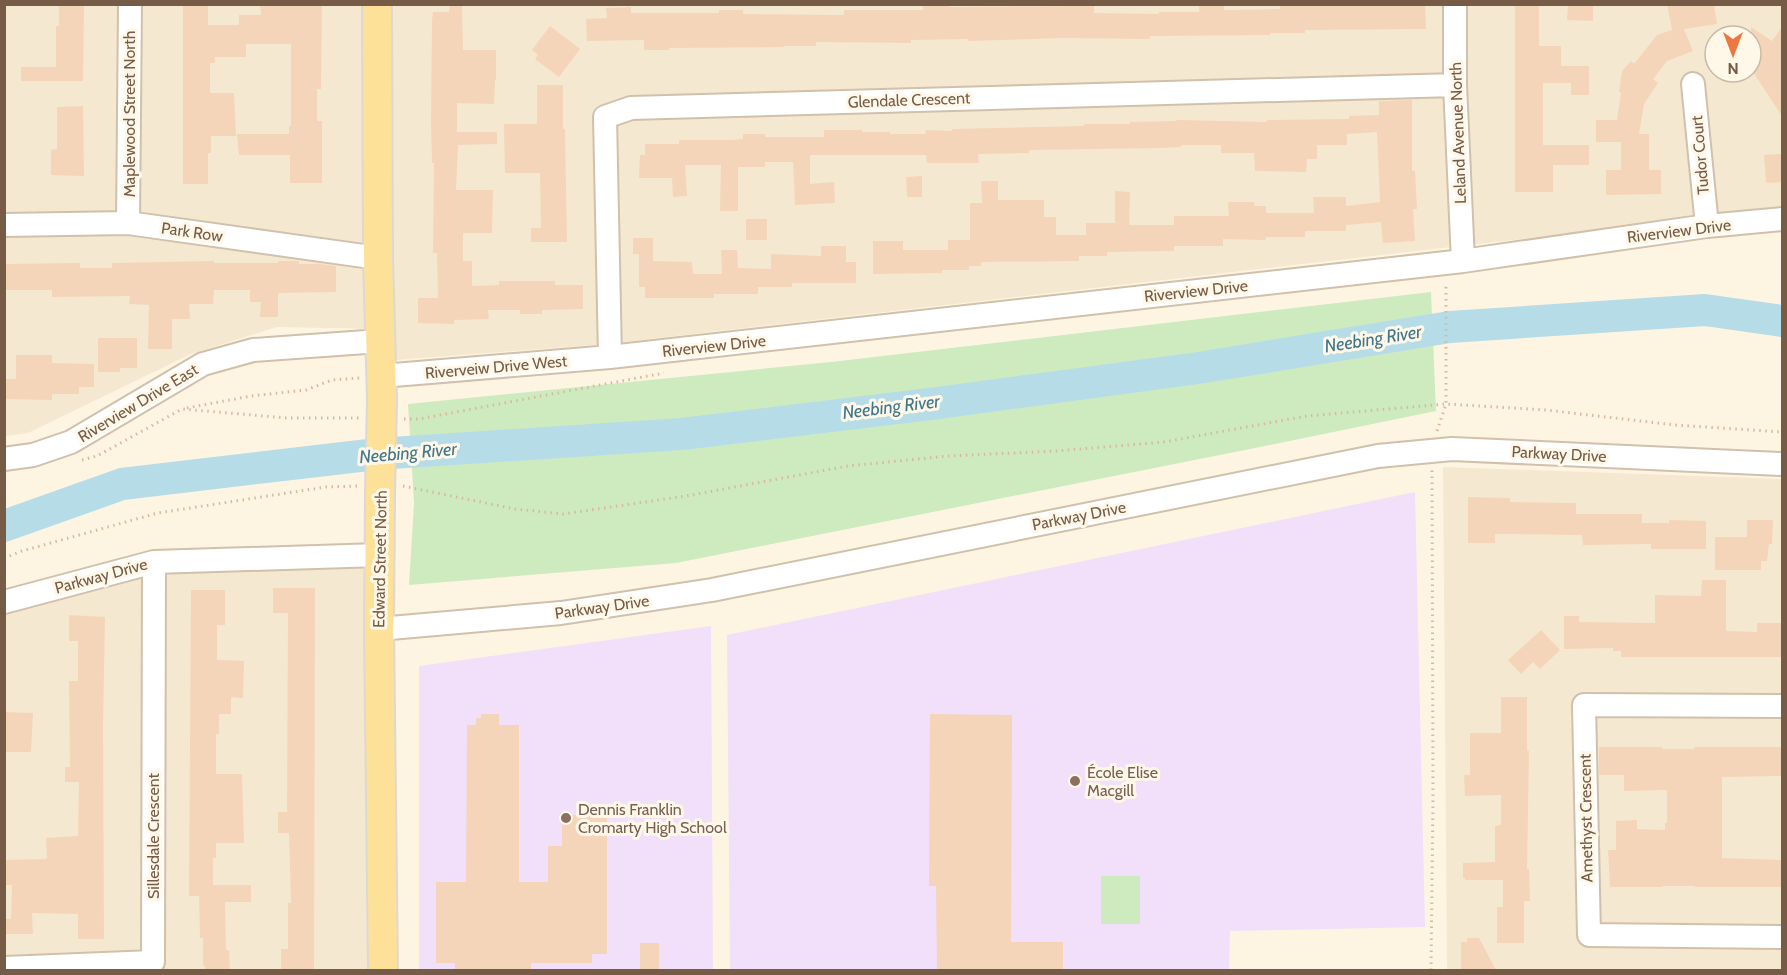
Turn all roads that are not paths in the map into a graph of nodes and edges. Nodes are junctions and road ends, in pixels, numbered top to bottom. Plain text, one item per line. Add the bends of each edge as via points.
1 (130, 4) edge
2 (377, 4) edge
3 (1455, 4) edge
4 (1693, 84) dead end
5 (1455, 85) junction
6 (1782, 219) edge
7 (128, 224) junction
8 (4, 225) edge
9 (1707, 226) junction
10 (378, 258) junction
11 (1463, 261) junction
12 (380, 341) junction
13 (610, 357) junction
14 (382, 388) junction
15 (4, 459) edge
16 (1782, 464) edge
17 (380, 555) junction
18 (154, 562) junction
19 (4, 602) edge
20 (379, 629) junction
21 (1782, 706) edge
22 (1782, 937) edge
23 (4, 968) edge
24 (383, 970) edge

1 - 7 street, Maplewood Street North
2 - 10 main road, Edward Street North
3 - 5 street, Leland Avenue North
4 - 9 street, Tudor Court
5 - 11 street, Leland Avenue North
5 - 13 street, Glendale Crescent via 631,108 605,117
6 - 9 street, Riverview Drive
7 - 8 street, Park Row
7 - 10 street, Park Row
9 - 11 street, Riverview Drive
10 - 12 main road, Edward Street North
11 - 13 street, Riverview Drive
12 - 14 main road, Edward Street North
12 - 15 street, Riverview Drive East via 253,350 203,364 71,442 33,455
13 - 14 street, Riverveiw Drive West
14 - 17 main road, Edward Street North, bridge
16 - 20 street, Parkway Drive via 1452,449 1378,456 712,590 561,614
17 - 18 street, Parkway Drive
17 - 20 main road, Edward Street North
18 - 19 street, Parkway Drive
18 - 23 street, Sillesdale Crescent via 153,962
20 - 24 main road, Edward Street North
21 - 22 street, Amethyst Crescent via 1584,705 1589,935

